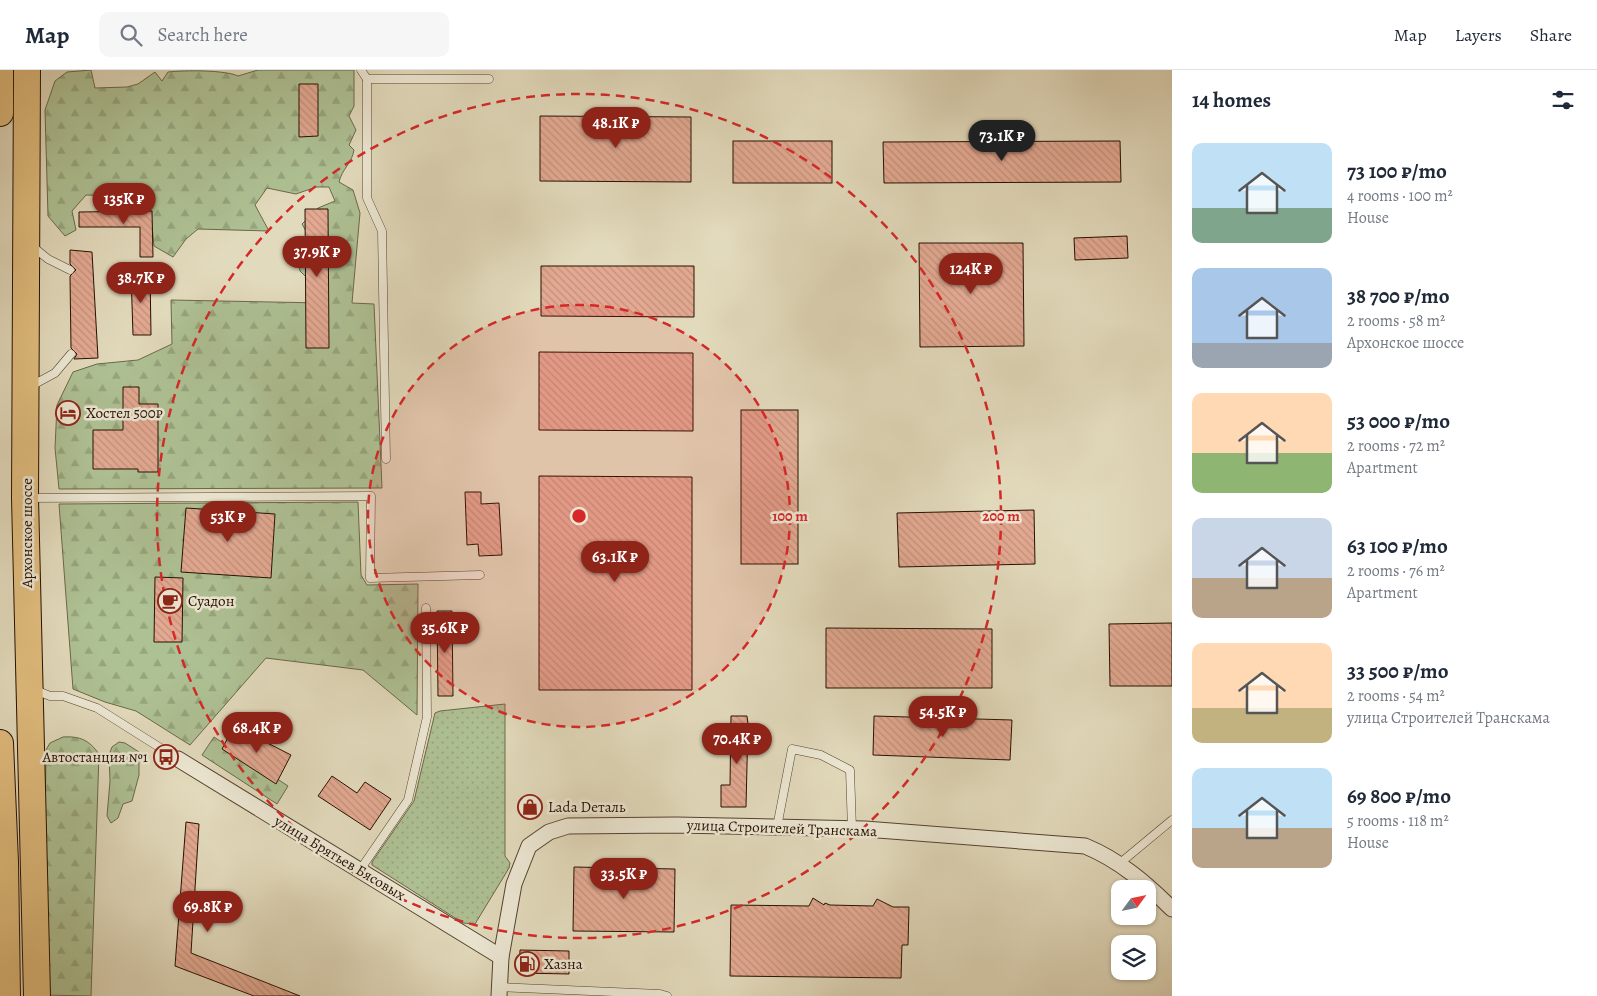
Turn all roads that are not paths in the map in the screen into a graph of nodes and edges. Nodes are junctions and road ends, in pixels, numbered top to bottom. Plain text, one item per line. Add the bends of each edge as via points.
1 (0, 70) edge
2 (27, 70) edge
3 (361, 70) edge
4 (489, 79) dead end
5 (367, 80) junction
6 (0, 113) edge
7 (26, 242) junction
8 (70, 270) dead end
9 (72, 354) dead end
10 (25, 390) junction
11 (386, 459) dead end
12 (26, 498) junction
13 (480, 575) dead end
14 (426, 608) dead end
15 (28, 687) junction
16 (0, 743) edge
17 (178, 759) joint
18 (1172, 820) edge
19 (777, 827) junction
20 (852, 829) junction
21 (3, 864) edge
22 (1119, 864) junction
23 (360, 870) junction
24 (1172, 909) edge
25 (501, 957) junction
26 (3, 962) edge
27 (499, 992) edge
28 (7, 996) edge
29 (37, 996) edge
30 (667, 996) edge

1 - 6 highway
2 - 7 highway, Архонское шоссе
3 - 5 lane
4 - 5 lane
5 - 11 lane via 367,198 382,231
7 - 8 lane via 48,259
7 - 10 highway, Архонское шоссе
9 - 10 lane via 55,373
10 - 12 highway, Архонское шоссе
12 - 13 lane via 371,496 370,578
12 - 15 highway, Архонское шоссе
14 - 23 lane via 427,717 408,800
15 - 17 lane via 97,708
15 - 29 highway, Архонское шоссе
16 - 21 highway
17 - 23 street, улица Брятьев Бясовых
18 - 22 lane
19 - 20 street, улица Строителей Транскама
19 - 20 lane via 792,749 821,755 850,770
19 - 25 street, улица Строителей Транскама via 568,826 549,832 530,846 514,884
20 - 22 street, улица Строителей Транскама via 1085,846 1108,855
21 - 26 highway
22 - 24 street, улица Строителей Транскама via 1149,885
23 - 25 street, улица Брятьев Бясовых
25 - 27 street, улица Строителей Транскама
26 - 28 highway
27 - 30 lane

